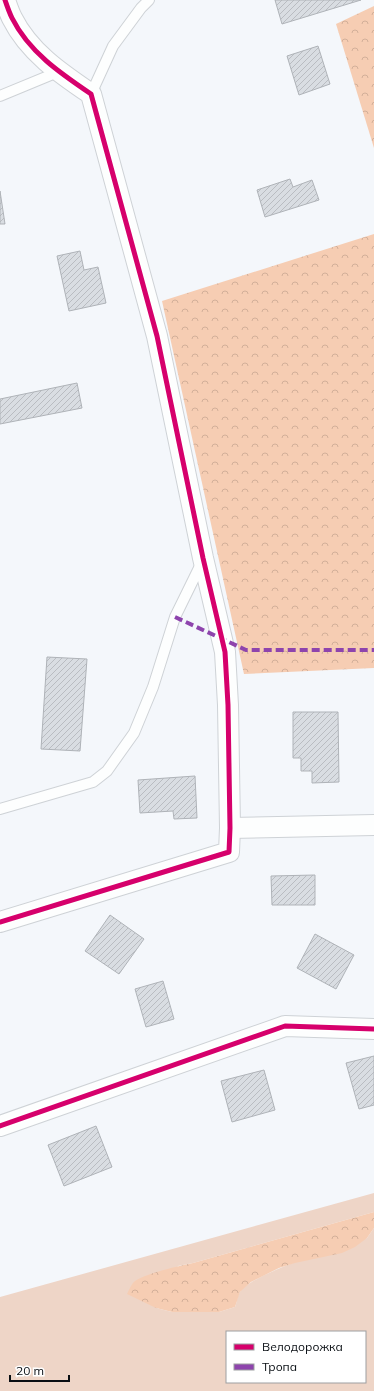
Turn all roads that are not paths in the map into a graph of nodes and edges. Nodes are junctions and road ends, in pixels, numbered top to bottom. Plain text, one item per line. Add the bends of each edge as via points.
1 (6, 0) edge
2 (149, 0) edge
3 (58, 72) junction
4 (91, 94) junction
5 (0, 96) edge
6 (203, 558) junction
7 (0, 808) edge
8 (374, 826) edge
9 (230, 828) junction
10 (0, 922) edge
11 (374, 1029) edge
12 (0, 1126) edge

1 - 3 street via 11,17 31,46
2 - 4 lane via 113,46
3 - 4 street
3 - 5 lane
4 - 6 street via 157,336
6 - 7 lane via 175,617 153,687 134,733 107,771 93,782
6 - 9 street via 225,652
8 - 9 street
9 - 10 street via 229,852
11 - 12 street via 285,1026

